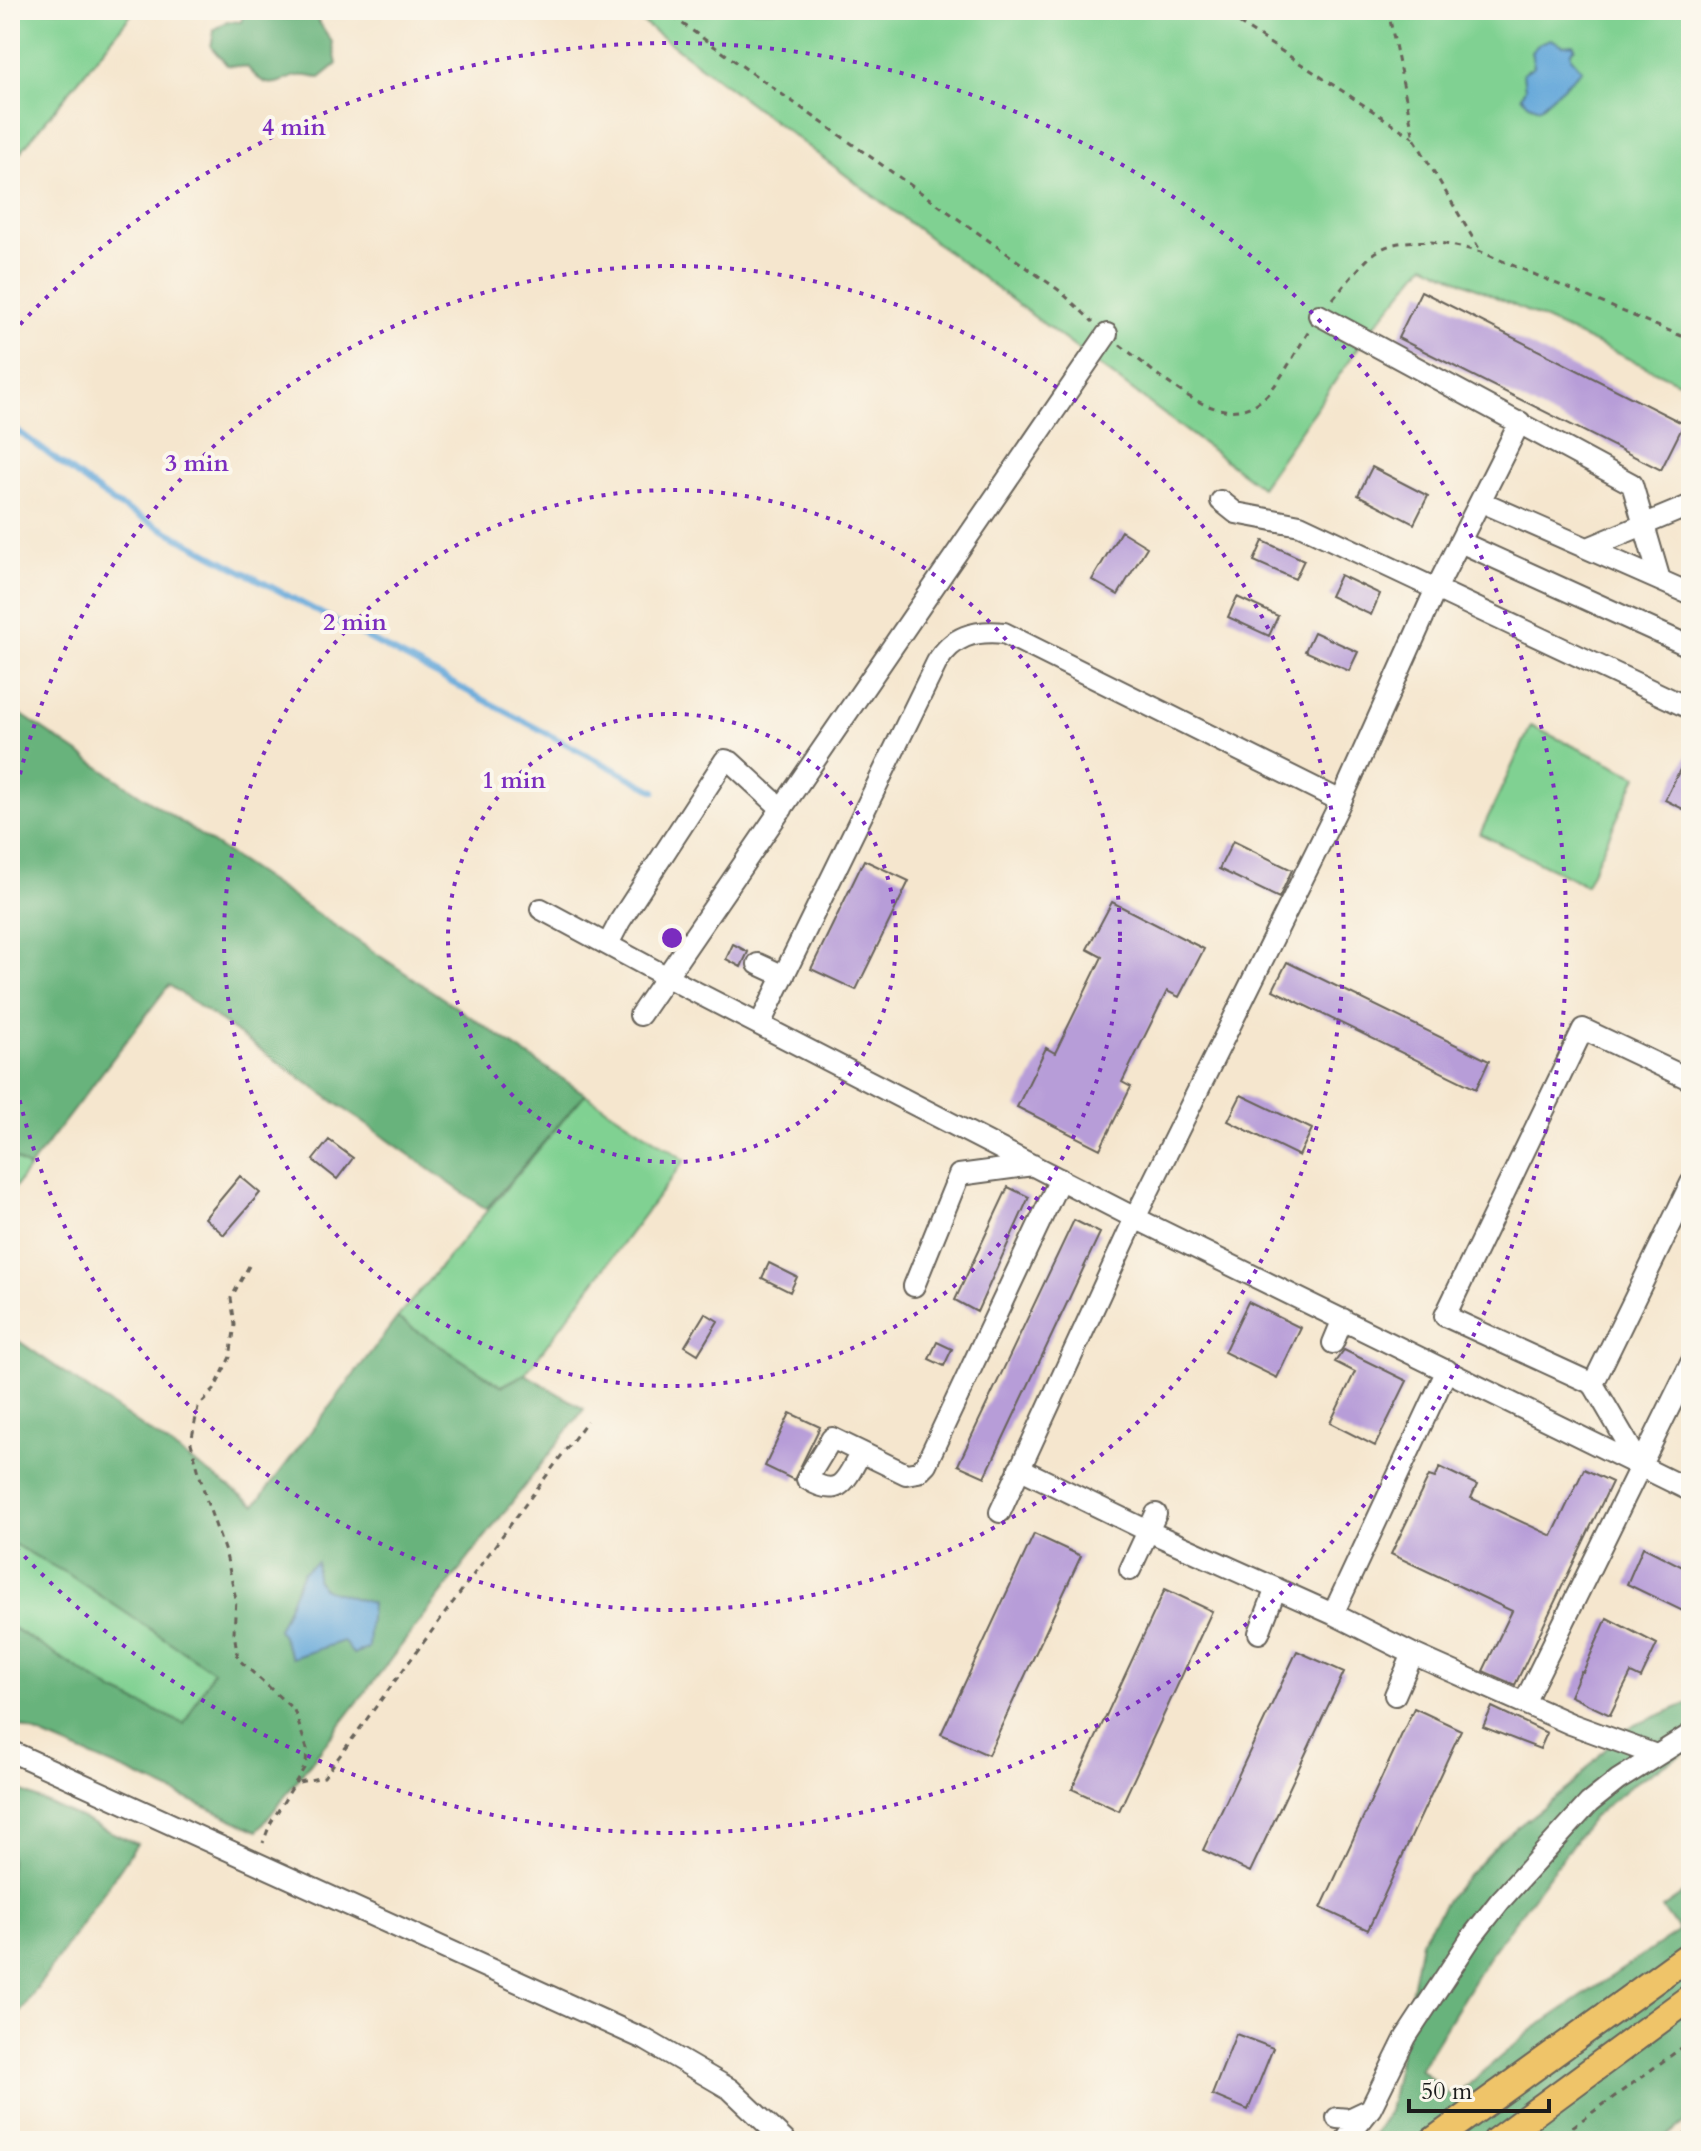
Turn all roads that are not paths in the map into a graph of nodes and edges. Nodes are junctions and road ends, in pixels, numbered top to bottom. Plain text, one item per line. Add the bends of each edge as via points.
1 (1319, 315) road end
2 (1107, 334) road end
3 (1520, 422) junction
4 (1221, 501) dead end
5 (1482, 502) junction
6 (1691, 505) edge
7 (1644, 524) junction
8 (1460, 542) junction
9 (1588, 548) junction
10 (1660, 580) junction
11 (1435, 591) junction
12 (1691, 594) edge
13 (1691, 647) edge
14 (1691, 709) edge
15 (1341, 801) junction
16 (782, 809) junction
17 (541, 909) dead end
18 (608, 944) junction
19 (758, 964) dead end
20 (666, 976) junction
21 (784, 976) junction
22 (640, 1015) dead end
23 (762, 1025) junction
24 (755, 1045) dead end
25 (1691, 1080) edge
26 (1033, 1165) junction
27 (1060, 1179) junction
28 (1691, 1183) edge
29 (1135, 1218) junction
30 (914, 1286) dead end
31 (1343, 1319) junction
32 (1333, 1343) dead end
33 (1691, 1363) edge
34 (1447, 1370) junction
35 (1593, 1384) junction
36 (861, 1452) dead end
37 (1641, 1466) junction
38 (1019, 1468) junction
39 (1691, 1491) edge
40 (1000, 1512) dead end
41 (1152, 1522) junction
42 (1130, 1570) dead end
43 (1276, 1588) junction
44 (1333, 1614) junction
45 (1259, 1633) dead end
46 (1413, 1654) junction
47 (1395, 1695) dead end
48 (1524, 1703) junction
49 (1691, 1734) edge
50 (10, 1751) edge
51 (1656, 1755) junction
52 (1691, 1954) edge
53 (1691, 1997) edge
54 (1371, 2108) junction
55 (1337, 2118) dead end
56 (785, 2141) edge
57 (1345, 2141) edge
58 (1433, 2141) edge
59 (1496, 2141) edge

1 - 3 street
2 - 16 street
3 - 5 street
3 - 7 street via 1632,484
4 - 11 street via 1236,513 1300,525
5 - 8 street
5 - 9 street
6 - 7 street
7 - 9 street
7 - 10 street
8 - 11 street
8 - 13 street
9 - 10 street
10 - 12 street
11 - 14 street
11 - 15 street
15 - 21 street via 1004,633 973,633 946,648 937,662
15 - 29 street
16 - 18 street via 725,760
16 - 20 street
17 - 18 street
18 - 20 street
19 - 21 street
20 - 22 street
20 - 23 street
21 - 23 street
23 - 24 street
23 - 26 street
25 - 35 street via 1583,1029 1445,1316
26 - 27 street
26 - 30 street via 959,1175
27 - 29 street
27 - 36 street via 926,1464 906,1474
28 - 35 street
29 - 31 street
29 - 38 street via 1117,1282
31 - 32 street
31 - 34 street
33 - 37 street
34 - 37 street
34 - 44 street
35 - 37 street
37 - 39 street
37 - 48 street
38 - 40 street
38 - 41 street
41 - 42 street
41 - 43 street
43 - 44 street
43 - 45 street
44 - 46 street
46 - 47 street
46 - 48 street
48 - 51 street
49 - 51 street
50 - 56 street via 646,2040 730,2089
51 - 54 street via 1589,1803 1500,1901 1406,2037
52 - 58 main road
53 - 59 main road
54 - 55 street via 1349,2119
54 - 57 street

